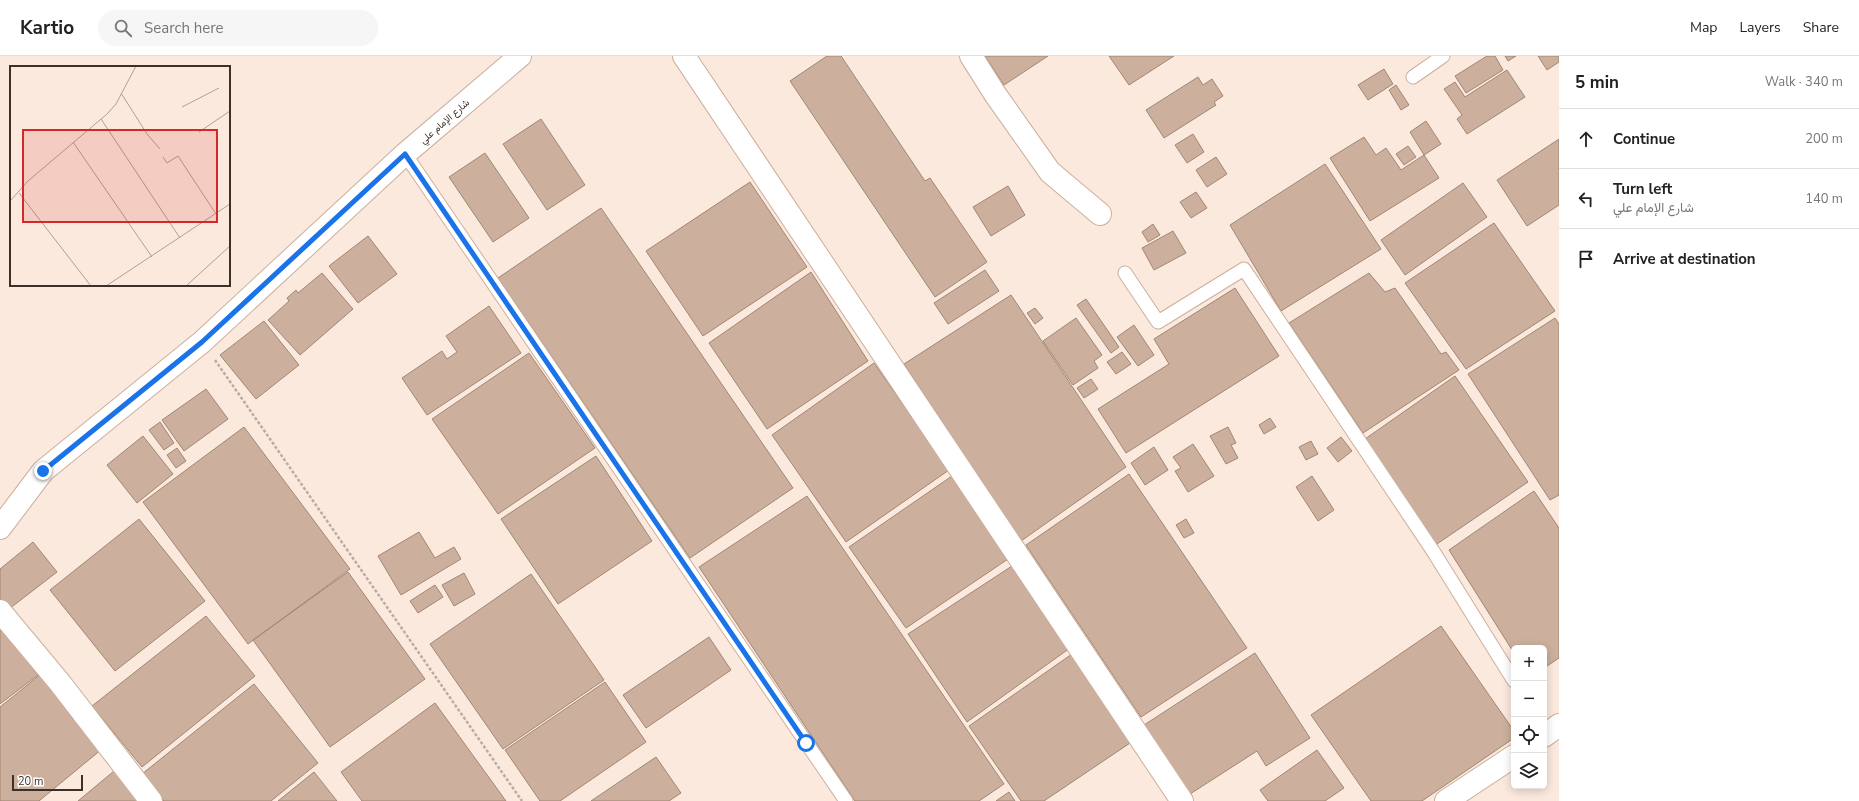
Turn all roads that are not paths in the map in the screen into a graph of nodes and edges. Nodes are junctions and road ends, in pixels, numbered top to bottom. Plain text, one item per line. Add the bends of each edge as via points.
1 (520, 56) edge
2 (684, 56) edge
3 (971, 56) edge
4 (1443, 56) edge
5 (1413, 77) dead end
6 (405, 154) junction
7 (1100, 214) dead end
8 (1126, 273) dead end
9 (0, 528) edge
10 (0, 611) edge
11 (1511, 676) edge
12 (1511, 758) edge
13 (151, 801) edge
14 (846, 801) edge
15 (1182, 801) edge
16 (1446, 801) edge

1 - 6 street, شارع الإمام علي
2 - 15 street
3 - 7 street via 1050,172
4 - 5 lane
6 - 9 street, شارع الإمام علي via 202,342 43,471
6 - 14 lane
8 - 11 lane via 1158,322 1244,270 1433,551
10 - 13 street via 60,683
12 - 16 street

